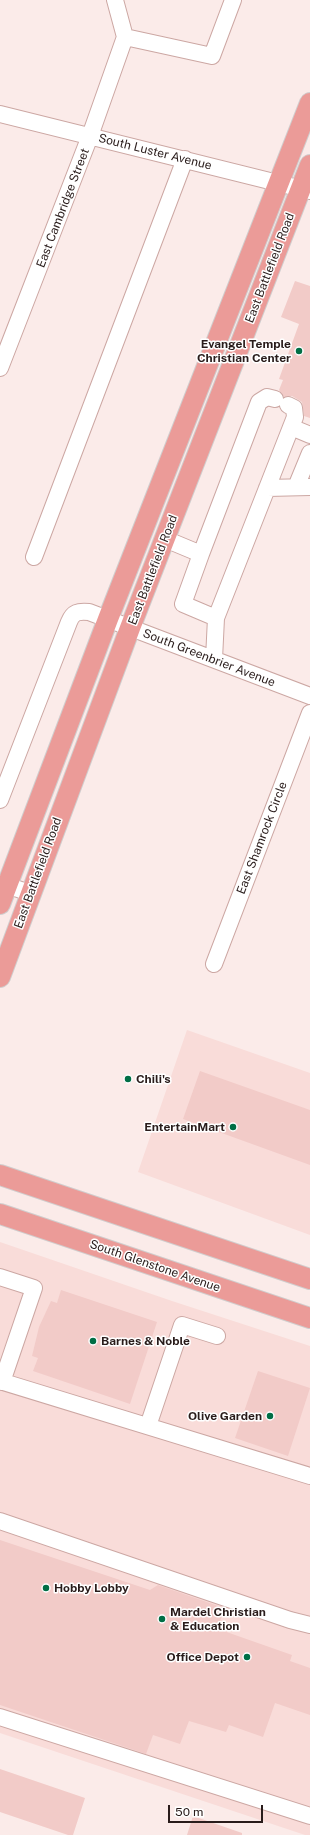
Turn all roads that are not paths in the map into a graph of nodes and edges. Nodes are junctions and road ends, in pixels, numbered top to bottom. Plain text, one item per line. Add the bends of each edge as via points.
1 (114, 0) edge
2 (233, 0) edge
3 (125, 37) junction
4 (310, 103) edge
5 (0, 114) edge
6 (90, 136) junction
7 (185, 159) junction
8 (310, 165) edge
9 (278, 183) junction
10 (305, 189) edge
11 (0, 368) edge
12 (291, 428) junction
13 (310, 435) edge
14 (310, 453) edge
15 (303, 487) edge
16 (267, 488) junction
17 (165, 539) junction
18 (201, 554) junction
19 (34, 557) dead end
20 (216, 618) junction
21 (108, 619) junction
22 (130, 628) junction
23 (214, 659) junction
24 (310, 696) edge
25 (310, 713) edge
26 (0, 800) edge
27 (4, 884) edge
28 (30, 893) junction
29 (0, 904) edge
30 (214, 964) dead end
31 (0, 977) edge
32 (0, 1161) edge
33 (0, 1175) edge
34 (30, 1186) junction
35 (4, 1216) edge
36 (0, 1277) edge
37 (310, 1279) edge
38 (310, 1318) edge
39 (217, 1336) dead end
40 (5, 1360) edge
41 (1, 1381) edge
42 (148, 1426) junction
43 (310, 1476) edge
44 (0, 1521) edge
45 (310, 1625) edge
46 (0, 1717) edge
47 (310, 1816) edge

1 - 3 street
2 - 3 street via 212,56
3 - 6 street, East Cambridge Street
4 - 9 main road, East Battlefield Road
5 - 6 street, South Luster Avenue
6 - 7 street, South Luster Avenue
6 - 11 street, East Cambridge Street
7 - 9 street, South Luster Avenue
7 - 19 street
8 - 10 main road, East Battlefield Road
9 - 10 street, South Luster Avenue
9 - 21 main road, East Battlefield Road
10 - 17 main road, East Battlefield Road
12 - 13 street
12 - 16 street
12 - 18 street via 295,417 294,408 267,397 259,402
14 - 15 street
15 - 16 street
16 - 20 street
17 - 18 street
17 - 22 main road, East Battlefield Road
18 - 20 street via 183,604
20 - 23 street
21 - 22 street, South Greenbrier Avenue
21 - 26 street, South Greenbrier Avenue via 80,611 72,616
21 - 27 main road, East Battlefield Road
22 - 23 street, South Greenbrier Avenue
22 - 28 main road, East Battlefield Road
23 - 24 street, South Greenbrier Avenue
25 - 30 street, East Shamrock Circle
27 - 28 street
27 - 29 main road, East Battlefield Road
28 - 31 main road, East Battlefield Road
32 - 34 main road
33 - 34 main road
34 - 37 main road
35 - 38 main road, South Glenstone Avenue
36 - 40 street via 34,1288
39 - 42 street via 182,1325
40 - 41 street
41 - 42 street
42 - 43 street
44 - 45 street
46 - 47 street

